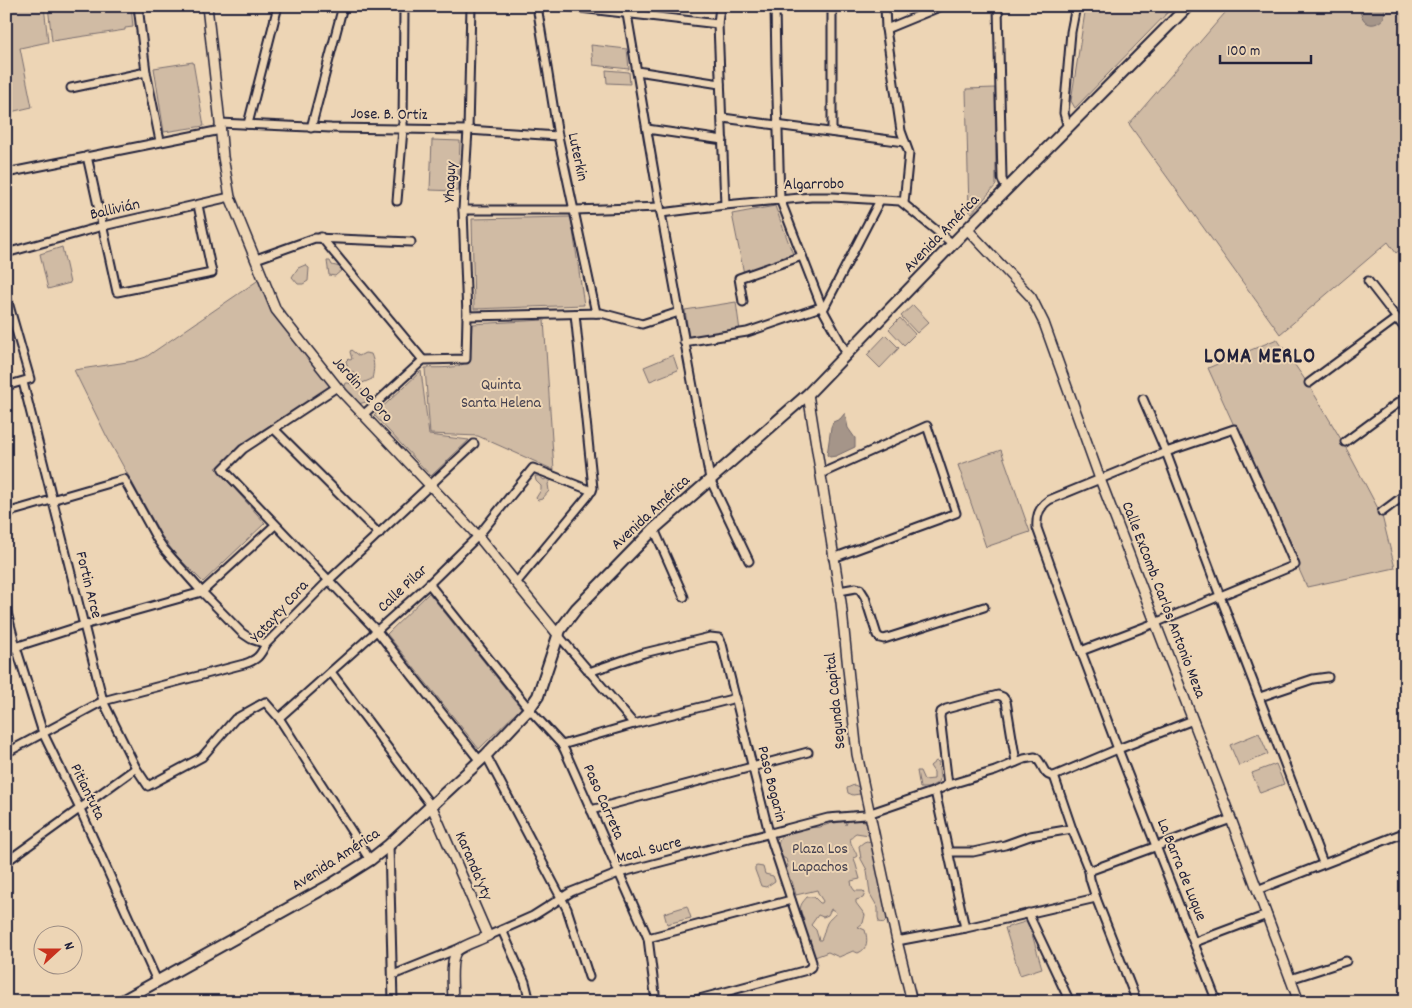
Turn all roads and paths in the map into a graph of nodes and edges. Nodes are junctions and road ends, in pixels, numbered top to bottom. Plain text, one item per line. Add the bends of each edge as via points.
1 (138, 6) edge
2 (207, 6) edge
3 (278, 6) edge
4 (343, 6) edge
5 (404, 6) edge
6 (471, 6) edge
7 (537, 6) edge
8 (563, 6) edge
9 (720, 6) edge
10 (776, 6) edge
11 (832, 6) edge
12 (885, 6) edge
13 (942, 6) edge
14 (998, 6) edge
15 (1076, 6) edge
16 (1188, 6) edge
17 (587, 8) edge
18 (627, 14) junction
19 (718, 24) junction
20 (886, 29) junction
21 (637, 71) junction
22 (146, 72) junction
23 (720, 84) junction
24 (71, 88) dead end
25 (722, 118) junction
26 (248, 124) junction
27 (778, 125) junction
28 (220, 126) junction
29 (311, 128) junction
30 (1068, 128) junction
31 (403, 129) junction
32 (647, 129) junction
33 (468, 130) junction
34 (832, 132) junction
35 (558, 136) junction
36 (723, 140) junction
37 (160, 141) junction
38 (905, 142) junction
39 (87, 156) junction
40 (6, 173) edge
41 (1008, 187) junction
42 (230, 197) junction
43 (780, 199) junction
44 (880, 200) junction
45 (397, 201) dead end
46 (904, 203) junction
47 (198, 205) junction
48 (725, 205) junction
49 (463, 210) junction
50 (575, 210) junction
51 (660, 210) junction
52 (103, 226) junction
53 (967, 228) junction
54 (321, 237) junction
55 (411, 242) dead end
56 (953, 244) junction
57 (6, 253) edge
58 (802, 256) junction
59 (256, 259) junction
60 (1368, 281) dead end
61 (6, 295) edge
62 (743, 302) dead end
63 (822, 308) junction
64 (679, 312) junction
65 (596, 313) junction
66 (575, 314) junction
67 (466, 316) junction
68 (1397, 318) junction
69 (1406, 330) edge
70 (684, 342) junction
71 (847, 354) junction
72 (423, 360) junction
73 (27, 381) junction
74 (1309, 383) dead end
75 (6, 386) edge
76 (337, 387) junction
77 (808, 394) junction
78 (1406, 397) edge
79 (1143, 399) dead end
80 (363, 415) junction
81 (274, 429) junction
82 (1345, 442) dead end
83 (474, 444) dead end
84 (1166, 452) junction
85 (820, 474) junction
86 (710, 479) junction
87 (1100, 479) junction
88 (431, 485) junction
89 (592, 491) junction
90 (1406, 494) edge
91 (53, 500) junction
92 (1382, 512) dead end
93 (6, 513) edge
94 (275, 525) junction
95 (654, 529) junction
96 (379, 534) junction
97 (478, 536) junction
98 (833, 558) junction
99 (749, 561) dead end
100 (328, 580) junction
101 (516, 583) junction
102 (429, 584) junction
103 (839, 591) junction
104 (202, 592) junction
105 (684, 596) dead end
106 (1220, 596) junction
107 (984, 607) dead end
108 (6, 609) edge
109 (1155, 623) junction
110 (84, 626) junction
111 (377, 631) junction
112 (559, 636) junction
113 (266, 644) junction
114 (16, 647) junction
115 (6, 650) edge
116 (1081, 651) junction
117 (331, 672) junction
118 (589, 672) junction
119 (1328, 678) dead end
120 (1260, 697) junction
121 (736, 698) junction
122 (103, 701) junction
123 (529, 709) junction
124 (279, 718) junction
125 (1193, 720) junction
126 (634, 724) junction
127 (43, 733) junction
128 (562, 745) junction
129 (1118, 749) junction
130 (808, 752) dead end
131 (6, 753) edge
132 (483, 758) junction
133 (1016, 762) junction
134 (753, 767) junction
135 (136, 768) junction
136 (1054, 776) junction
137 (948, 785) junction
138 (934, 791) junction
139 (432, 806) junction
140 (80, 809) junction
141 (591, 810) junction
142 (870, 813) junction
143 (1231, 819) junction
144 (1072, 828) junction
145 (1406, 832) edge
146 (769, 834) junction
147 (389, 845) junction
148 (1157, 847) junction
149 (948, 852) junction
150 (10, 859) dead end
151 (370, 860) junction
152 (1323, 863) junction
153 (1089, 871) junction
154 (619, 873) junction
155 (1257, 890) junction
156 (561, 898) junction
157 (1096, 898) junction
158 (792, 900) junction
159 (1028, 914) junction
160 (1266, 916) junction
161 (964, 928) junction
162 (502, 930) junction
163 (488, 936) junction
164 (648, 938) junction
165 (897, 941) junction
166 (1195, 942) junction
167 (460, 948) junction
168 (1346, 961) dead end
169 (393, 975) junction
170 (589, 977) dead end
171 (1290, 979) junction
172 (157, 981) junction
173 (120, 1002) edge
174 (393, 1002) edge
175 (453, 1002) edge
176 (530, 1002) edge
177 (656, 1002) edge
178 (688, 1002) edge
179 (912, 1002) edge
180 (1070, 1002) edge
181 (1137, 1002) edge
182 (1217, 1002) edge
183 (1298, 1002) edge

1 - 22 street
2 - 28 street, Jardin De Oro
3 - 26 street
4 - 29 street
5 - 31 street
6 - 33 street, Yhaguy
7 - 35 street, Luterkin
8 - 17 street
9 - 19 street
10 - 27 street
11 - 34 street
12 - 20 street
13 - 20 street
14 - 41 street via 1002,179
15 - 30 street via 1064,113
16 - 30 main road, Avenida América
17 - 18 street
18 - 19 street
18 - 21 street
19 - 23 street
20 - 38 street
21 - 23 street
21 - 32 street
22 - 24 street
22 - 37 street
23 - 25 street
25 - 27 street
25 - 36 street
26 - 28 street, Jose. B. Ortiz
26 - 29 street, Jose. B. Ortiz
27 - 34 street
27 - 43 street
28 - 37 street, Jose. B. Ortiz
28 - 42 street, Jardin De Oro
29 - 31 street, Jose. B. Ortiz
30 - 41 main road, Avenida América
31 - 33 street, Jose. B. Ortiz
31 - 45 street
32 - 36 street
32 - 51 street
33 - 35 street, Jose. B. Ortiz
33 - 49 street, Yhaguy
34 - 38 street
35 - 50 street, Luterkin
36 - 48 street
37 - 39 street, Jose. B. Ortiz
38 - 46 street via 909,159
39 - 40 street, Jose. B. Ortiz
39 - 52 street
41 - 53 main road, Avenida América
42 - 47 street, Ballivián
42 - 59 street, Jardin De Oro
43 - 44 street, Algarrobo via 833,197
43 - 48 street, Algarrobo
43 - 58 street
44 - 46 street, Algarrobo
44 - 63 street
46 - 56 street
47 - 52 street, Ballivián
47 - 52 street via 212,273 117,292
48 - 51 street, Algarrobo
49 - 50 street, Algarrobo
49 - 67 street, Yhaguy
50 - 51 street, Algarrobo
50 - 65 street, Luterkin
51 - 64 street
52 - 57 street, Ballivián
53 - 56 main road, Avenida América
53 - 87 street, Calle ExComb. Carlos Antonio Meza via 1036,304
54 - 55 street
54 - 59 street
54 - 72 street
56 - 71 main road, Avenida América
58 - 62 street via 739,278
58 - 63 street
59 - 76 street, Jardin De Oro via 276,310
60 - 68 street
61 - 73 street, Fortin Arce
63 - 70 street via 747,332
63 - 71 street
64 - 65 street via 642,324
64 - 70 street
65 - 66 street
66 - 67 street
66 - 89 street
67 - 72 street, Yhaguy via 466,358
68 - 69 street
68 - 74 street
70 - 86 street
71 - 77 main road, Avenida América
72 - 80 street
73 - 75 street
73 - 91 street, Fortin Arce
76 - 80 street, Jardin De Oro
76 - 81 street
77 - 85 street, Segunda Capital
77 - 86 main road, Avenida América
78 - 82 street
79 - 84 street
80 - 88 street, Jardin De Oro
81 - 94 street via 242,449 223,469
81 - 96 street
83 - 88 street, Yatayty Cora
84 - 87 street, La Barra de Luque
84 - 106 street
84 - 106 street, La Barra de Luque via 1234,429 1295,565
85 - 98 street, Segunda Capital
85 - 98 street via 927,426 956,513
86 - 95 main road, Avenida América
86 - 99 street
87 - 109 street, Calle ExComb. Carlos Antonio Meza
87 - 116 street, La Barra de Luque via 1046,502 1037,521
88 - 96 street, Yatayty Cora
88 - 97 street, Jardin De Oro
89 - 97 street, Calle Pilar via 533,468
89 - 101 street
90 - 92 street
91 - 93 street
91 - 104 street via 124,479 156,539
91 - 110 street, Fortin Arce
94 - 100 street
94 - 104 street
95 - 105 street
95 - 112 main road, Avenida América via 576,609
96 - 100 street, Yatayty Cora
97 - 101 street, Jardin De Oro
97 - 102 street, Calle Pilar
98 - 103 street, Segunda Capital
100 - 111 street
100 - 113 street, Yatayty Cora
101 - 112 street, Jardin De Oro
102 - 111 street, Calle Pilar
102 - 123 street, Paso Carreta
103 - 107 street via 860,589 877,635 884,639
103 - 142 street, Segunda Capital via 857,754
104 - 110 street
104 - 113 street via 242,633
106 - 109 street
106 - 120 street
108 - 114 street, Pitiantuta
109 - 116 street
109 - 125 street, Calle ExComb. Carlos Antonio Meza
110 - 114 street
110 - 122 street, Fortin Arce
111 - 117 street, Calle Pilar
111 - 132 street
112 - 118 street, Jardin De Oro
112 - 123 main road, Avenida América via 538,696
113 - 122 street, Yatayty Cora via 259,656 250,662
114 - 115 street
114 - 127 street, Pitiantuta
116 - 129 street, La Barra de Luque
117 - 124 street, Calle Pilar
117 - 139 street
118 - 121 street, Paso Bogarin via 644,653 710,637 719,638
118 - 126 street, Jardin De Oro
119 - 120 street via 1313,679
120 - 152 street
121 - 126 street
121 - 134 street, Paso Bogarin
122 - 127 street, Yatayty Cora
122 - 135 street, Fortin Arce
123 - 128 street, Paso Carreta
123 - 132 main road, Avenida América
124 - 135 street, Fortin Arce via 265,702 235,719 202,757 148,786
124 - 151 street
125 - 129 street
125 - 143 street, Calle ExComb. Carlos Antonio Meza
126 - 128 street
127 - 131 street, Yatayty Cora
127 - 140 street, Pitiantuta
128 - 141 street, Paso Carreta
129 - 136 street
129 - 148 street, La Barra de Luque
130 - 134 street
132 - 139 main road, Avenida América
132 - 156 street
133 - 136 street, Mcal. Sucre via 1035,757 1047,774
133 - 137 street, Mcal. Sucre
133 - 137 street via 1003,697 998,695 946,709 940,717
134 - 141 street
134 - 146 street, Paso Bogarin
135 - 140 street
136 - 144 street
137 - 138 street, Mcal. Sucre
138 - 142 street, Mcal. Sucre
138 - 149 street
139 - 147 main road, Avenida América
139 - 163 street, Karanda'yty
140 - 150 street
140 - 172 street, Pitiantuta
141 - 154 street, Paso Carreta
142 - 146 street, Mcal. Sucre via 828,818
142 - 165 street, Segunda Capital
143 - 148 street
143 - 155 street, Calle ExComb. Carlos Antonio Meza
144 - 149 street via 973,852
144 - 153 street
145 - 152 street
146 - 154 street, Mcal. Sucre
146 - 158 street, Paso Bogarin
147 - 151 main road, Avenida América
147 - 169 street
148 - 153 street
148 - 166 street, La Barra de Luque
149 - 161 street
151 - 172 main road, Avenida América
152 - 155 street
153 - 157 street
154 - 156 street, Mcal. Sucre
154 - 164 street, Paso Carreta
155 - 160 street, Calle ExComb. Carlos Antonio Meza
156 - 162 street, Mcal. Sucre
156 - 170 street via 568,909
157 - 159 street
157 - 181 street
158 - 164 street
158 - 178 street, Paso Bogarin via 811,957 811,967
159 - 161 street
159 - 180 street
160 - 166 street
160 - 171 street, Calle ExComb. Carlos Antonio Meza
161 - 165 street
162 - 163 street, Mcal. Sucre
162 - 176 street via 525,982
163 - 167 street
164 - 177 street, Paso Carreta
165 - 179 street, Segunda Capital
166 - 182 street, La Barra de Luque
167 - 169 street
167 - 175 street via 453,957
168 - 171 street
169 - 174 street
171 - 183 street, Calle ExComb. Carlos Antonio Meza
172 - 173 main road, Avenida América

